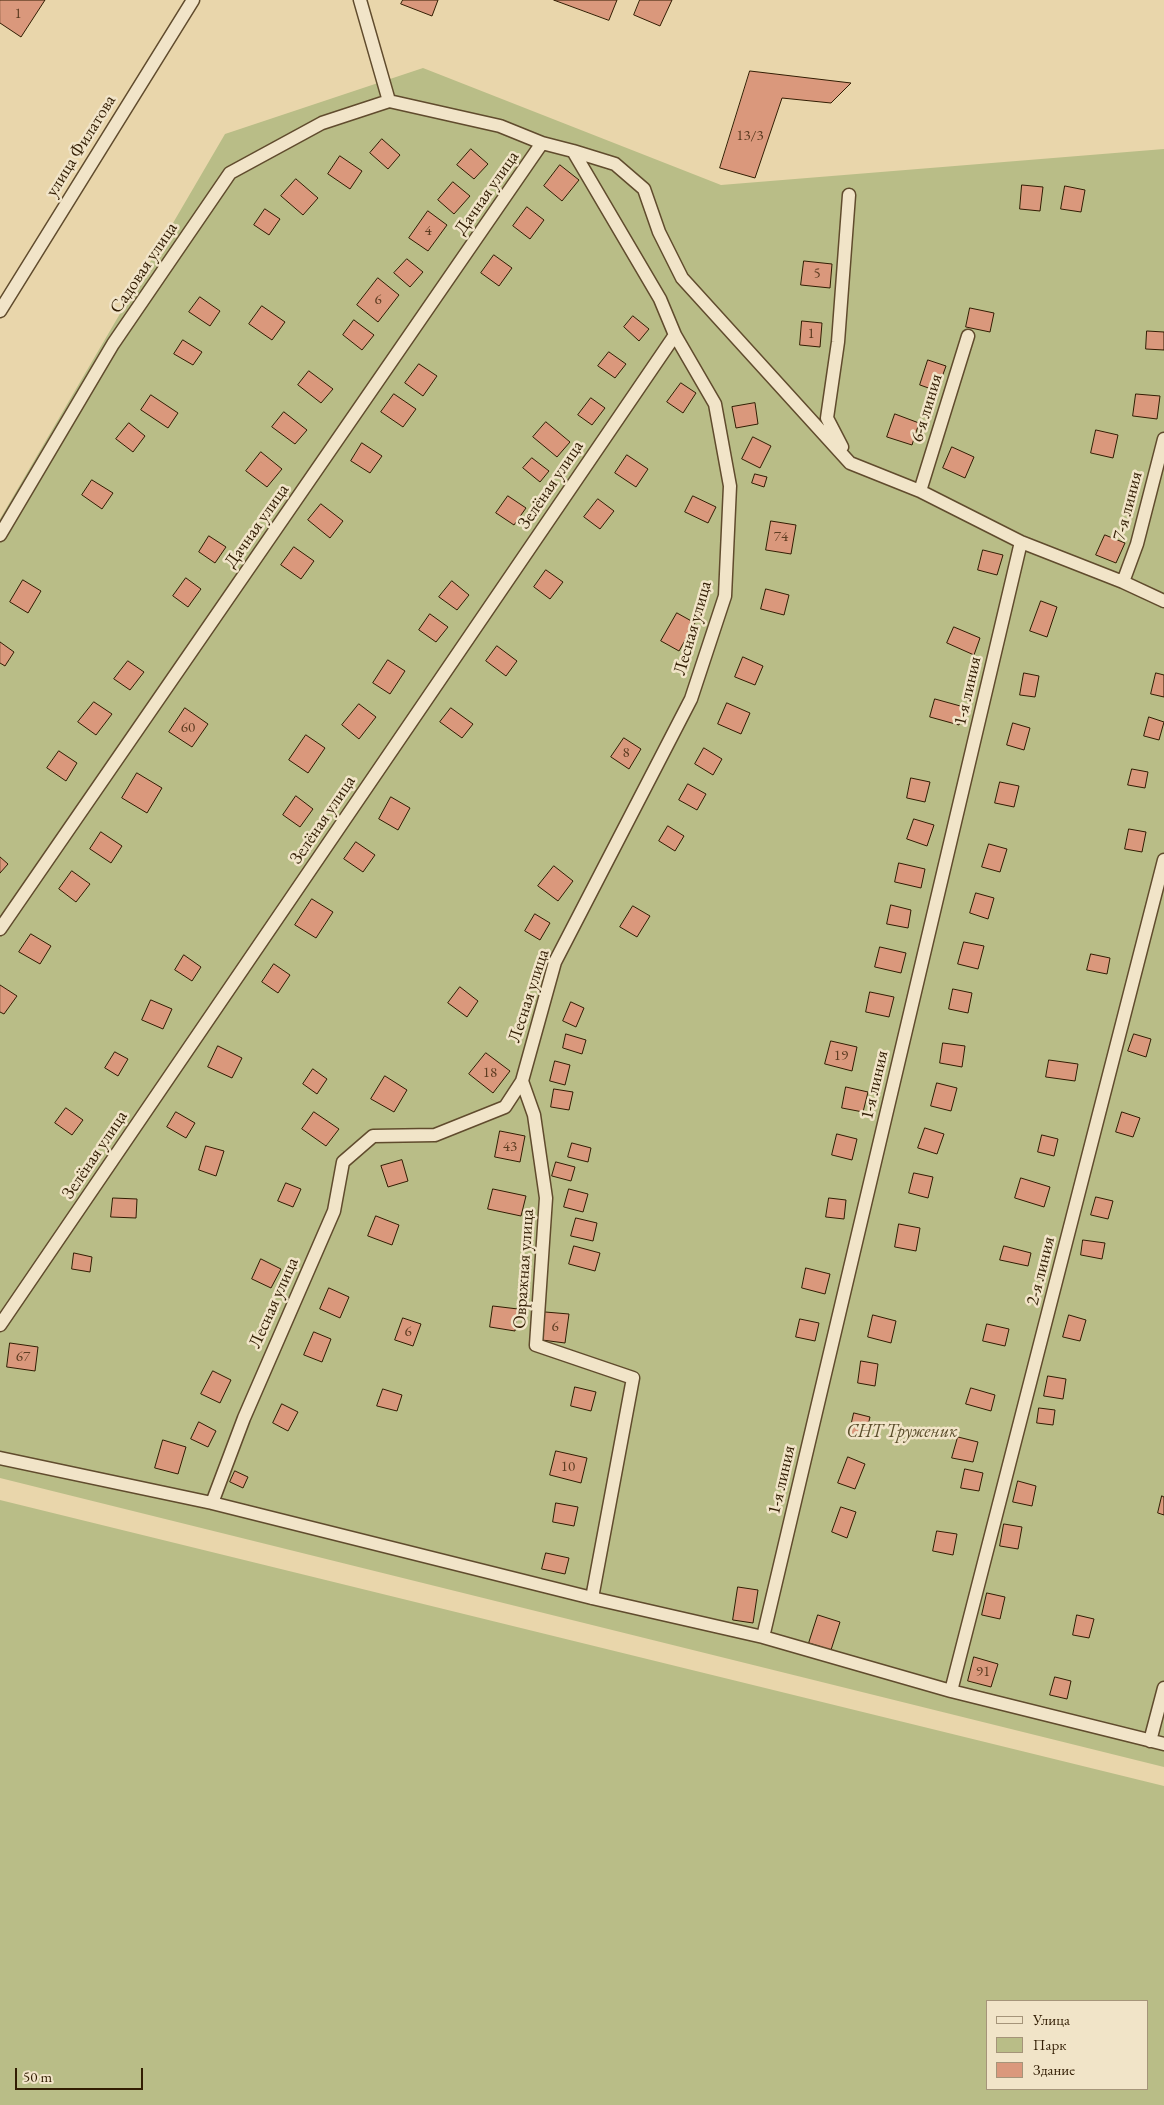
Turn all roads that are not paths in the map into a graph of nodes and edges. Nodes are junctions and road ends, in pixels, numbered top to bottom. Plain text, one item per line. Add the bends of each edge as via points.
1 (192, 0) edge
2 (360, 0) edge
3 (389, 101) junction
4 (542, 143) junction
5 (573, 151) junction
6 (849, 195) dead end
7 (0, 311) edge
8 (675, 335) junction
9 (968, 336) dead end
10 (1164, 439) edge
11 (850, 463) junction
12 (920, 491) junction
13 (0, 535) edge
14 (1021, 542) junction
15 (1123, 582) junction
16 (1164, 601) edge
17 (1164, 860) edge
18 (0, 928) edge
19 (522, 1081) junction
20 (0, 1325) edge
21 (0, 1458) edge
22 (212, 1503) junction
23 (592, 1598) junction
24 (763, 1637) junction
25 (1164, 1688) edge
26 (951, 1691) junction
27 (1150, 1741) junction
28 (1164, 1744) edge

1 - 7 street, улица Филатова
2 - 3 street
3 - 4 street via 500,126
3 - 13 street, Садовая улица via 322,123 230,173 113,344
4 - 5 street
4 - 18 street, Дачная улица
5 - 8 street, Лесная улица via 660,299
5 - 11 street via 616,164 644,189 682,278
6 - 11 street via 838,342 827,418
8 - 19 street, Лесная улица via 715,404 717,413 730,486 725,596 691,699 555,962
8 - 20 street, Зелёная улица
9 - 12 street, 6-я линия
10 - 15 street, 7-я линия via 1137,544
11 - 12 street
12 - 14 street
14 - 15 street
14 - 24 street, 1-я линия
15 - 16 street
17 - 26 street, 2-я линия
19 - 22 street, Лесная улица via 505,1107 435,1135 373,1136 343,1162 334,1211 251,1400
19 - 23 street, Овражная улица via 534,1116 546,1198 536,1346 633,1378
21 - 22 street
22 - 23 street
23 - 24 street
24 - 26 street
25 - 27 street
26 - 27 street
27 - 28 street

